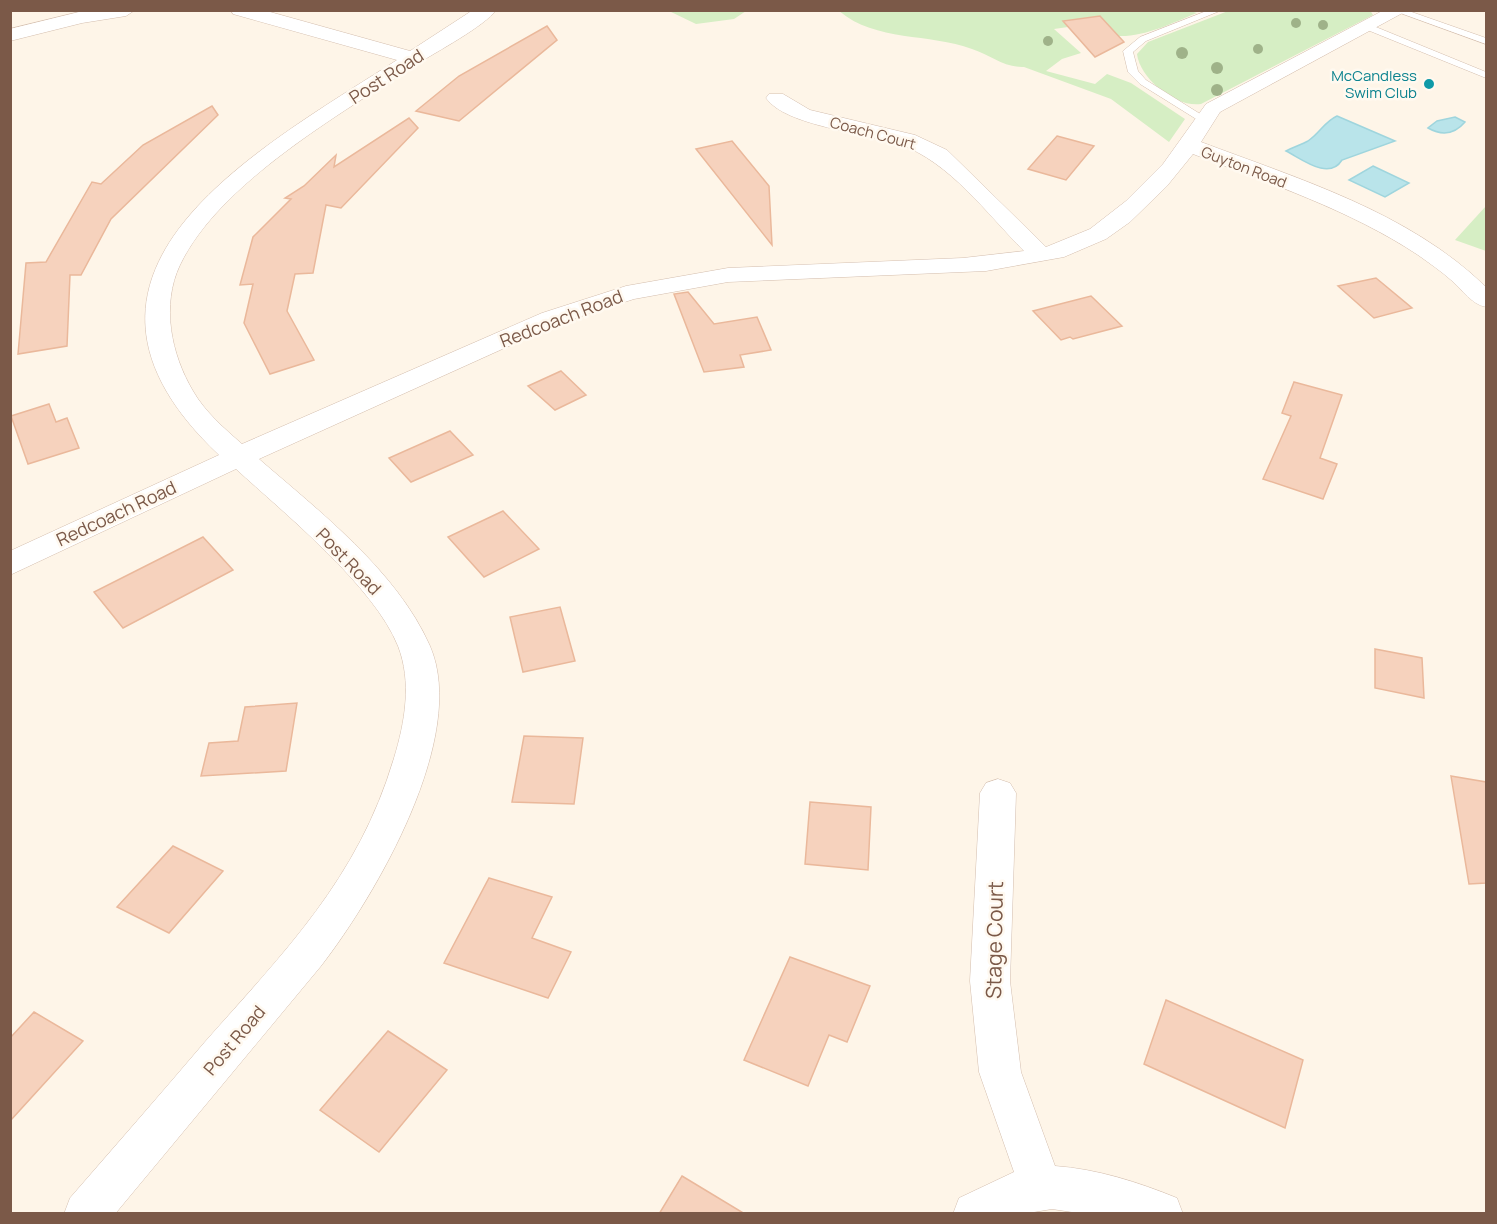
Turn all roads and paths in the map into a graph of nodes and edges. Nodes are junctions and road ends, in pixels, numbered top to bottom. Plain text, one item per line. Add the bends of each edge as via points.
1 (126, 10) edge
2 (240, 10) edge
3 (487, 10) edge
4 (1218, 10) edge
5 (1398, 11) edge
6 (1368, 27) junction
7 (10, 35) edge
8 (1486, 41) edge
9 (413, 58) junction
10 (1486, 75) edge
11 (776, 98) dead end
12 (1201, 119) junction
13 (1188, 146) junction
14 (1040, 255) junction
15 (1486, 300) edge
16 (240, 457) junction
17 (10, 564) edge
18 (998, 793) dead end
19 (1041, 1188) junction
20 (86, 1214) edge
21 (975, 1214) edge
22 (1161, 1214) edge

1 - 7 street
2 - 9 street
3 - 9 street, Post Road
4 - 12 lane via 1143,39 1128,51 1133,72 1143,82
5 - 6 street, Guyton Road
5 - 8 lane
6 - 10 lane
6 - 12 street, Guyton Road via 1222,104
9 - 16 street, Post Road via 241,176 195,221 170,261 162,281 155,325 170,372 204,423
11 - 14 street, Coach Court via 803,114 907,140 939,155
12 - 13 street, Guyton Road
13 - 14 street, Redcoach Road via 1147,193 1112,225
13 - 15 street, Guyton Road via 1324,198 1396,234 1449,266
14 - 16 street, Redcoach Road via 964,266 716,276 633,291 551,318
16 - 17 street, Redcoach Road
16 - 20 street, Post Road via 360,569 383,594 401,623 422,677 415,743 396,805 353,891 315,945
18 - 19 street, Stage Court via 990,981 1000,1072
19 - 21 street via 989,1205
19 - 22 street via 1132,1202

